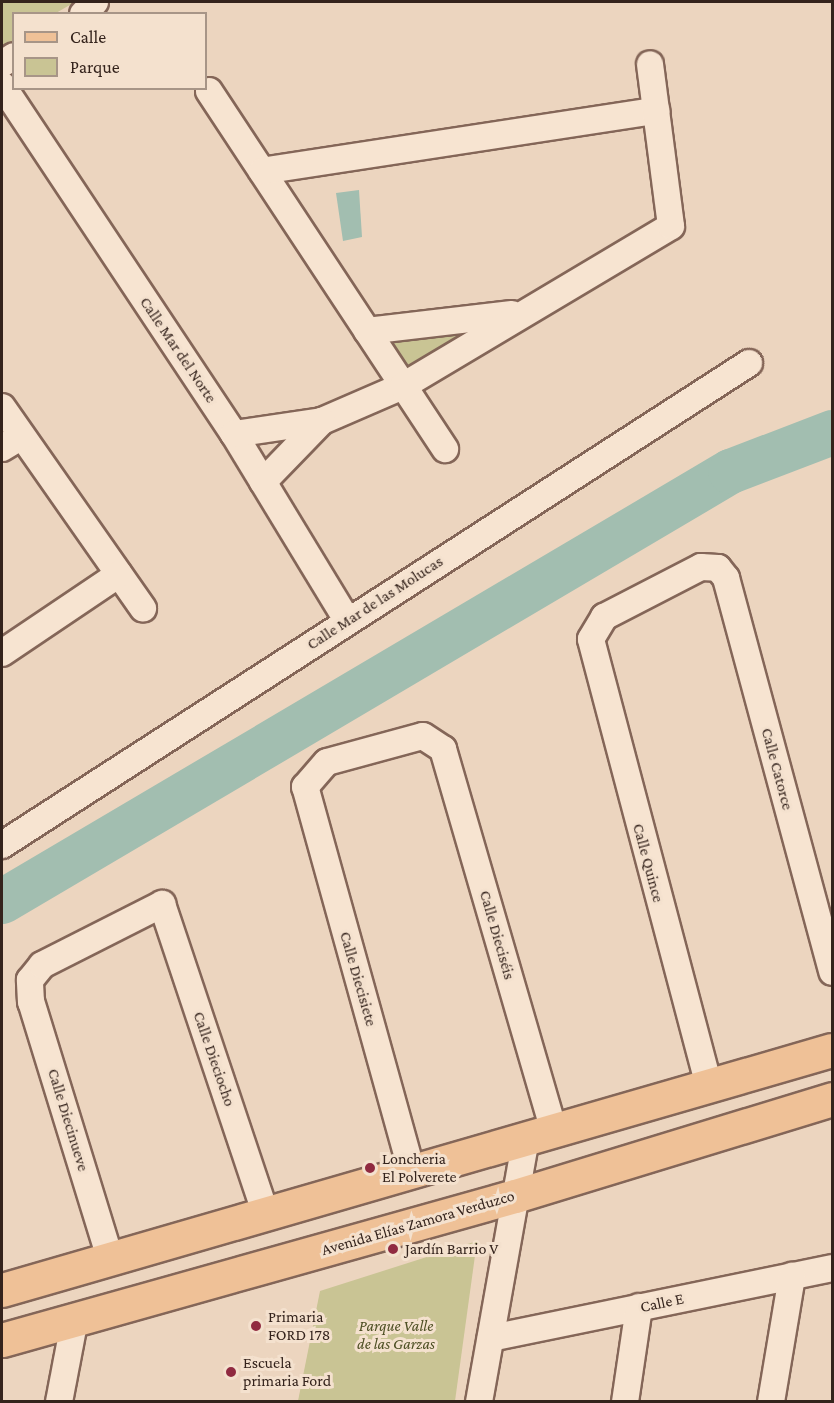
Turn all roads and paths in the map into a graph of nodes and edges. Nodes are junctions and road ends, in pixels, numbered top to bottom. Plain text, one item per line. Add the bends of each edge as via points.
1 (650, 64) dead end
2 (2, 85) edge
3 (209, 91) dead end
4 (656, 111) junction
5 (262, 171) junction
6 (518, 314) junction
7 (367, 331) junction
8 (749, 363) dead end
9 (404, 386) junction
10 (2, 407) edge
11 (322, 421) junction
12 (234, 434) junction
13 (12, 442) edge
14 (445, 449) dead end
15 (263, 482) junction
16 (718, 567) joint
17 (119, 574) junction
18 (143, 608) dead end
19 (347, 620) junction
20 (2, 653) edge
21 (436, 741) joint
22 (2, 845) edge
23 (162, 904) joint
24 (832, 972) edge
25 (832, 1050) edge
26 (709, 1086) junction
27 (832, 1099) edge
28 (540, 1135) junction
29 (412, 1172) junction
30 (515, 1196) junction
31 (266, 1214) junction
32 (110, 1258) junction
33 (832, 1268) edge
34 (792, 1276) junction
35 (2, 1290) edge
36 (639, 1307) junction
37 (75, 1318) junction
38 (491, 1338) junction
39 (2, 1340) edge
40 (59, 1401) edge
41 (479, 1401) edge
42 (625, 1401) edge
43 (771, 1401) edge

1 - 4 street
2 - 12 street, Calle Mar del Norte
3 - 5 street
4 - 5 street
4 - 6 street via 671,226
5 - 7 street
6 - 7 street
6 - 9 street
7 - 9 street
8 - 19 street, Calle Mar de las Molucas
9 - 11 street
9 - 14 street
10 - 13 street
11 - 12 street
11 - 15 street
12 - 15 street, Calle Mar del Norte
13 - 17 street
15 - 19 street, Calle Mar del Norte
16 - 24 street, Calle Catorce via 726,578
16 - 26 street, Calle Quince via 701,567 604,617 591,639
17 - 18 street
17 - 20 street
19 - 22 street, Calle Mar de las Molucas
21 - 28 street, Calle Dieciséis via 443,749
21 - 29 street, Calle Diecisiete via 423,736 327,762 304,787
23 - 31 street, Calle Dieciocho
23 - 32 street, Calle Diecinueve via 42,965 30,980 31,1002
25 - 26 main road
26 - 28 main road
27 - 30 main road, Avenida Elías Zamora Verduzco
28 - 29 main road
28 - 30 street
29 - 31 main road
30 - 37 main road, Avenida Elías Zamora Verduzco
30 - 38 street
31 - 32 main road
32 - 35 main road
33 - 34 street, Calle E
34 - 36 street, Calle E
34 - 43 street
36 - 38 street, Calle E
36 - 42 street
37 - 39 main road, Avenida Elías Zamora Verduzco
37 - 40 street
38 - 41 street

